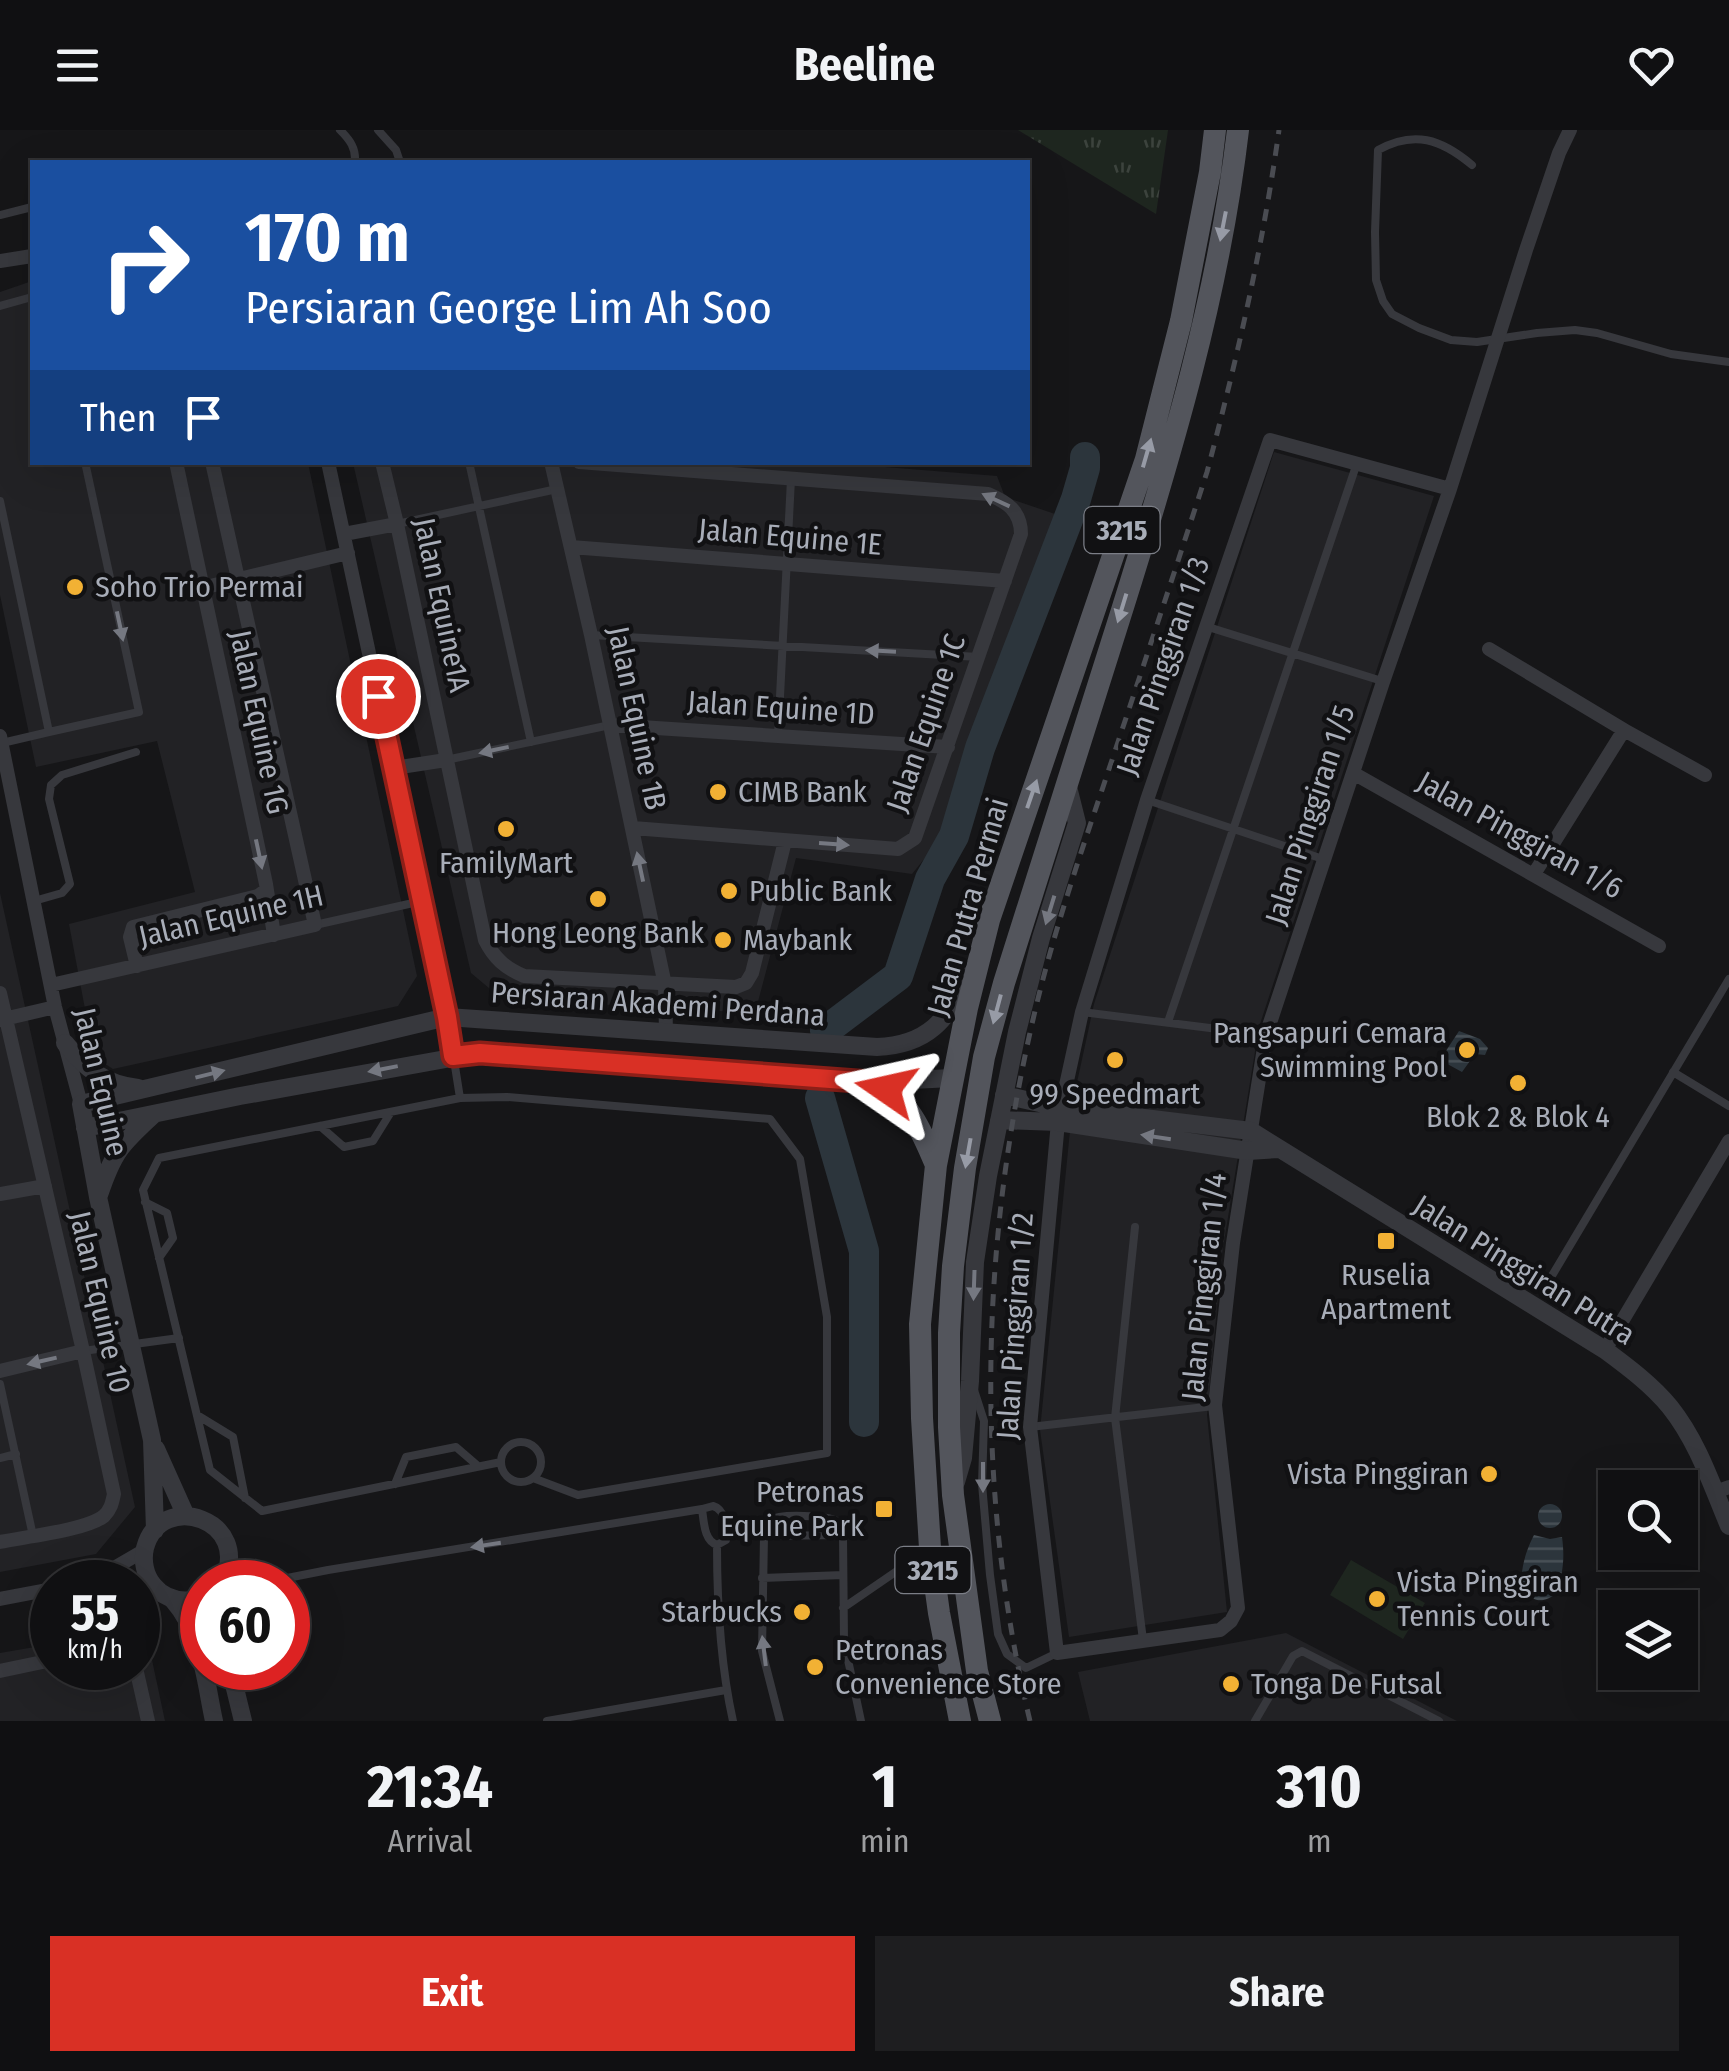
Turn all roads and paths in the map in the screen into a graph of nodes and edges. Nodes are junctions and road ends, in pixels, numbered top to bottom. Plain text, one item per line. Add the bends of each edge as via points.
1 (340, 130) edge
2 (378, 130) edge
3 (1215, 130) edge
4 (1238, 130) edge
5 (1570, 130) edge
6 (355, 160) edge
7 (399, 160) edge
8 (1472, 165) dead end
9 (30, 207) edge
10 (0, 214) edge
11 (30, 256) edge
12 (0, 261) edge
13 (30, 298) edge
14 (0, 306) edge
15 (1498, 338) junction
16 (1729, 362) edge
17 (1358, 463) junction
18 (86, 465) edge
19 (177, 465) edge
20 (213, 465) edge
21 (329, 465) edge
22 (383, 465) edge
23 (470, 465) edge
24 (552, 465) edge
25 (616, 465) edge
26 (791, 479) junction
27 (557, 489) junction
28 (1450, 490) junction
29 (0, 501) edge
30 (480, 506) junction
31 (397, 524) junction
32 (344, 534) junction
33 (571, 546) junction
34 (348, 553) junction
35 (786, 564) junction
36 (238, 580) junction
37 (1005, 582) junction
38 (202, 588) junction
39 (1205, 626) junction
40 (591, 635) junction
41 (782, 646) junction
42 (1489, 648) dead end
43 (1292, 654) junction
44 (978, 657) junction
45 (1383, 682) junction
46 (610, 725) junction
47 (1624, 730) junction
48 (50, 732) junction
49 (778, 736) junction
50 (1, 739) edge
51 (530, 742) junction
52 (948, 746) junction
53 (136, 752) dead end
54 (446, 760) junction
55 (394, 768) junction
56 (1353, 773) junction
57 (1705, 775) dead end
58 (1067, 783) junction
59 (1147, 800) junction
60 (632, 828) junction
61 (1235, 829) junction
62 (784, 840) junction
63 (1324, 859) junction
64 (1534, 874) junction
65 (266, 890) junction
66 (34, 901) junction
67 (422, 901) junction
68 (990, 920) junction
69 (315, 926) junction
70 (274, 935) junction
71 (1659, 946) dead end
72 (137, 966) junction
73 (1729, 979) edge
74 (665, 985) junction
75 (52, 986) junction
76 (0, 993) edge
77 (56, 1007) junction
78 (1082, 1012) junction
79 (447, 1017) junction
80 (3, 1020) edge
81 (1168, 1022) junction
82 (666, 1032) junction
83 (1266, 1036) junction
84 (65, 1043) junction
85 (453, 1056) junction
86 (984, 1057) junction
87 (1673, 1072) junction
88 (952, 1078) junction
89 (871, 1082) junction
90 (148, 1090) junction
91 (1004, 1095) junction
92 (460, 1098) junction
93 (80, 1104) junction
94 (1729, 1106) edge
95 (392, 1112) junction
96 (153, 1114) junction
97 (1060, 1115) junction
98 (999, 1120) junction
99 (320, 1126) junction
100 (85, 1128) junction
101 (1251, 1132) junction
102 (1729, 1141) edge
103 (1280, 1150) junction
104 (1248, 1151) junction
105 (936, 1165) junction
106 (45, 1186) junction
107 (0, 1194) edge
108 (98, 1197) junction
109 (146, 1202) junction
110 (1135, 1228) dead end
111 (160, 1258) junction
112 (1550, 1278) dead end
113 (179, 1338) junction
114 (130, 1344) junction
115 (1606, 1350) junction
116 (83, 1351) junction
117 (0, 1370) edge
118 (970, 1382) junction
119 (0, 1384) edge
120 (1215, 1406) junction
121 (197, 1415) junction
122 (1116, 1418) junction
123 (1030, 1427) junction
124 (152, 1440) junction
125 (16, 1454) junction
126 (0, 1458) edge
127 (501, 1462) junction
128 (478, 1466) junction
129 (533, 1478) junction
130 (396, 1484) junction
131 (1722, 1490) edge
132 (953, 1495) junction
133 (244, 1498) junction
134 (702, 1509) junction
135 (186, 1516) junction
136 (1729, 1526) edge
137 (154, 1530) junction
138 (843, 1535) junction
139 (34, 1536) junction
140 (764, 1536) junction
141 (0, 1542) edge
142 (717, 1545) junction
143 (930, 1548) junction
144 (145, 1550) junction
145 (128, 1560) edge
146 (229, 1560) edge
147 (310, 1575) edge
148 (843, 1575) junction
149 (762, 1578) junction
150 (30, 1593) edge
151 (160, 1594) edge
152 (166, 1596) junction
153 (0, 1599) edge
154 (180, 1601) edge
155 (843, 1608) junction
156 (1143, 1640) junction
157 (1057, 1653) junction
158 (30, 1665) edge
159 (0, 1671) edge
160 (141, 1690) edge
161 (236, 1690) edge
162 (726, 1690) junction
163 (148, 1721) edge
164 (214, 1721) edge
165 (244, 1721) edge
166 (548, 1721) edge
167 (733, 1721) edge
168 (780, 1721) edge
169 (861, 1721) edge
170 (960, 1721) edge
171 (990, 1721) edge
172 (1255, 1721) edge
173 (1439, 1721) edge

1 - 6 lane via 352,142
2 - 7 lane
68 -> 3 main road, Jalan Putra Permai / 3215 via 1146,459 1173,356
4 -> 58 main road, Jalan Putra Permai / 3215 via 1215,270 1168,464
5 - 15 street
8 - 15 lane via 1426,132 1404,132 1383,144 1376,280 1392,314 1418,328 1451,340
9 - 10 lane
11 - 12 street
13 - 14 lane
15 - 16 lane via 1598,332 1671,354
15 - 28 street
17 - 28 street, Jalan Pinggiran 1/3
17 - 39 street, Jalan Pinggiran 1/3 via 1270,440
17 - 43 lane
18 -> 48 lane via 139,712
19 - 38 street, Jalan Equine 1G
20 - 36 street, Jalan Equine 1G
21 - 32 street
22 - 31 street, Jalan Equine1A
23 - 30 lane
24 - 27 street, Jalan Equine 1B
25 - 26 street
26 - 35 lane
37 -> 26 street, Jalan Equine 1C via 1021,520 1003,500
27 - 30 lane
27 - 33 street, Jalan Equine 1B
28 - 45 street, Jalan Pinggiran 1/5
29 - 48 lane
30 - 31 lane
30 - 51 lane
31 - 32 street
31 - 54 street, Jalan Equine1A
32 - 34 street
33 - 35 street, Jalan Equine 1E
33 - 40 street, Jalan Equine 1B
34 - 36 street
34 - 55 street
35 - 37 street, Jalan Equine 1E
35 - 41 lane
36 - 38 street
36 - 69 street, Jalan Equine 1G
37 - 44 street, Jalan Equine 1C
38 -> 65 street, Jalan Equine 1G
39 - 43 lane
39 - 59 street, Jalan Pinggiran 1/3
40 - 41 lane
40 - 46 street, Jalan Equine 1B
44 -> 41 lane
41 - 49 lane
42 - 47 street
43 - 45 lane
43 - 61 lane
44 - 52 street, Jalan Equine 1C
45 - 56 street, Jalan Pinggiran 1/5
46 - 49 street, Jalan Equine 1D
46 - 51 lane
46 - 60 street, Jalan Equine 1B
47 - 57 street
47 - 64 street
48 - 50 lane
49 - 52 street, Jalan Equine 1D
50 - 66 street, Jalan Equine
51 -> 54 lane
62 -> 52 street, Jalan Equine 1C via 898,849 915,838
53 - 66 lane via 62,775 51,785 70,884
54 - 55 street
54 - 74 street, Jalan Equine1A via 485,940 498,960 524,976
55 - 67 street
56 - 63 street, Jalan Pinggiran 1/5
56 - 64 street, Jalan Pinggiran 1/6
58 -> 86 main road, Jalan Putra Permai / 3215
58 -> 91 street via 1078,822
59 - 61 lane
59 - 78 street, Jalan Pinggiran 1/3
60 - 62 street, Jalan Equine 1C
74 -> 60 street, Jalan Equine 1B
61 - 63 lane
61 - 81 lane
62 - 74 street via 746,983
63 - 83 street, Jalan Pinggiran 1/5
64 - 71 street, Jalan Pinggiran 1/6
65 - 70 street, Jalan Equine 1G
65 - 72 street via 133,928
66 - 75 street, Jalan Equine
67 - 69 lane, Jalan Equine 1H
67 - 79 street
68 - 82 street, Persiaran Akademi Perdana via 956,1003 912,1042 878,1047
68 - 88 main road, Jalan Putra Permai / 3215
69 - 70 street, Jalan Equine 1H
70 - 72 street, Jalan Equine 1H
72 - 75 street, Jalan Equine 1H
73 - 87 lane
74 - 82 street, Jalan Equine 1B
75 - 77 street, Jalan Equine
76 - 80 street, Jalan Equine 10
77 - 80 street
77 - 84 street, Jalan Equine
78 - 81 lane
78 - 97 street, Jalan Pinggiran 1/3
79 - 82 street, Persiaran Akademi Perdana
79 - 85 street
90 -> 79 street, Persiaran Akademi Perdana
80 - 106 street, Jalan Equine 10
81 - 83 lane
83 - 101 street, Jalan Pinggiran 1/5
84 - 90 street via 83,1066 122,1086
84 - 93 street, Jalan Equine
85 - 89 street, Persiaran Akademi Perdana
85 - 92 lane
85 -> 96 street, Persiaran Akademi Perdana
86 - 88 main road via 971,1072
86 -> 132 main road, Jalan Putra Permai / 3215 via 953,1266
87 - 94 lane
87 - 112 lane
88 - 89 street, Persiaran Akademi Perdana
88 - 105 main road, Jalan Putra Permai / 3215
89 - 105 main road via 906,1106
90 - 93 street, Persiaran Akademi Perdana
91 - 97 street
91 - 98 street
92 - 95 lane
92 - 129 lane via 770,1119 800,1159 827,1317 827,1453 578,1496
93 - 100 street, Jalan Equine
95 - 99 lane
95 - 99 lane via 373,1141 344,1147
96 - 100 street, Persiaran Akademi Perdana
96 - 108 street via 111,1160
97 - 98 street
97 - 101 street, Jalan Pinggiran Putra
104 -> 97 street
97 - 123 street, Jalan Pinggiran 1/2
98 -> 118 street via 975,1262
99 - 109 lane via 159,1158 143,1190
100 - 108 street, Jalan Equine
101 - 103 street, Jalan Pinggiran Putra
101 - 104 street, Jalan Pinggiran 1/4
102 - 115 street
103 - 104 street
103 - 115 street, Jalan Pinggiran Putra
104 - 120 street, Jalan Pinggiran 1/4
105 - 143 main road, Jalan Putra Permai / 3215 via 920,1324
106 - 107 street
106 - 116 street, Jalan Equine 10
108 - 114 street, Jalan Equine
109 - 111 lane
109 - 111 lane via 167,1213 173,1238
110 - 122 lane
111 - 113 lane
113 - 114 lane
113 - 121 lane
114 - 116 lane
114 - 124 street, Jalan Equine
115 - 131 street, Jalan Pinggiran Putra via 1670,1407
116 -> 117 street
116 - 139 street, Jalan Equine 10 via 114,1494 111,1508 100,1519
118 - 132 street
118 -> 157 lane via 984,1421 982,1484 998,1634 1006,1654 1026,1668
119 - 125 lane
120 - 122 lane
120 - 156 street, Jalan Pinggiran 1/4 via 1238,1608 1220,1630
121 - 133 lane via 210,1470
121 - 133 lane via 232,1437
122 - 123 lane
122 - 156 lane
123 - 157 street, Jalan Pinggiran 1/2
124 - 135 street, Jalan Equine
124 - 137 street, Jalan Equine
125 - 126 lane
125 - 139 lane
127 - 128 lane
127 - 129 lane via 510,1479
127 - 129 lane via 510,1445 531,1444 541,1462
128 - 130 lane
128 - 130 lane via 456,1448 406,1457
130 - 133 lane via 262,1511
131 - 136 street, Jalan Pinggiran Putra
132 - 171 main road, Jalan Putra Permai / 3215
134 - 142 lane via 709,1540
134 - 142 lane via 722,1512 727,1538
134 -> 147 lane
135 - 137 street
135 - 146 street via 220,1532
137 - 144 street
138 - 140 lane
138 - 140 lane via 838,1521 828,1517 776,1518
138 - 148 lane
139 - 141 street, Jalan Equine 10
140 - 149 lane
142 - 162 lane
143 - 155 lane
143 - 170 main road, Jalan Putra Permai / 3215
144 - 145 street
144 - 152 street via 148,1578
148 - 149 lane
148 - 155 lane
168 -> 149 lane via 762,1650
150 - 153 street
151 - 152 street
152 - 154 street
152 - 164 street via 194,1630
155 - 169 lane
156 - 157 street
158 - 159 street
160 - 163 street
161 - 165 street
162 - 166 lane
162 - 167 lane
172 - 173 lane via 1302,1651

